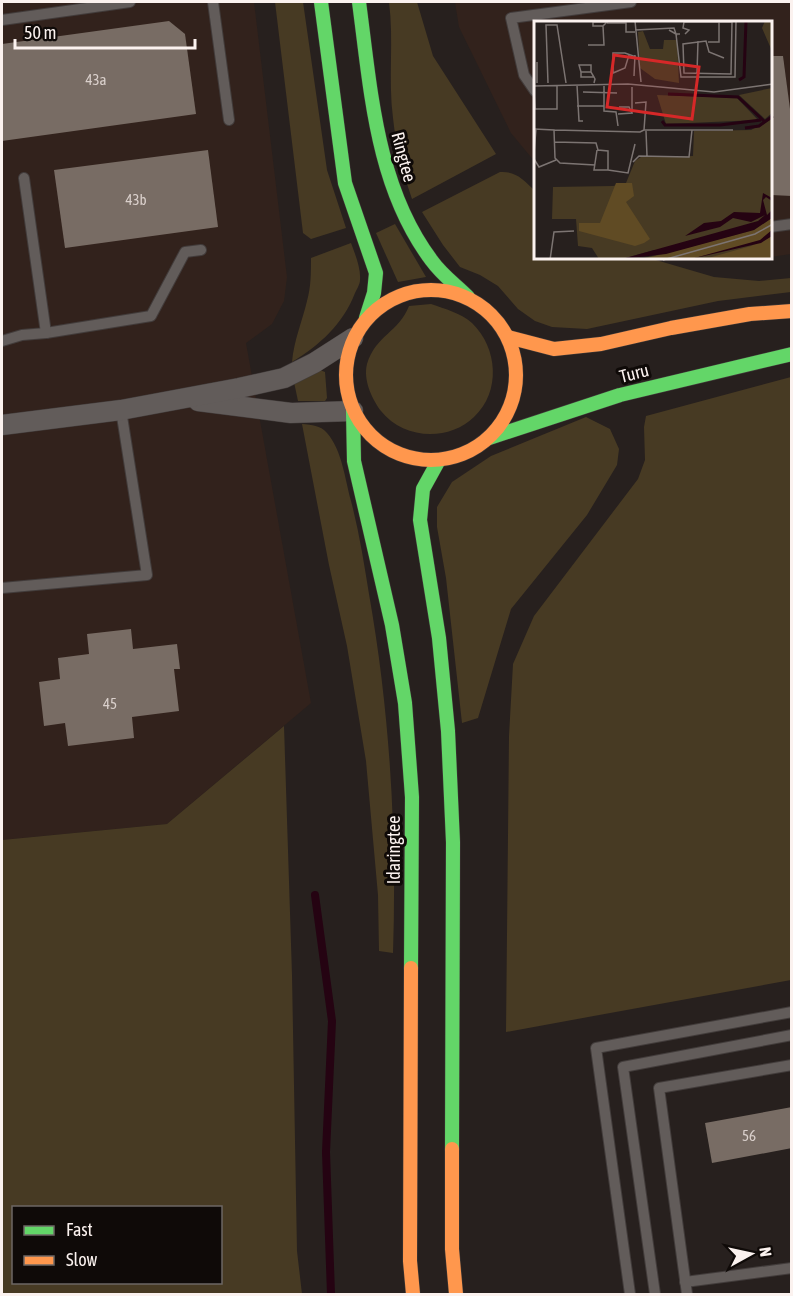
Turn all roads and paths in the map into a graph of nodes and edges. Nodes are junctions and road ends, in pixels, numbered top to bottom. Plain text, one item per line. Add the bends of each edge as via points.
1 (130, 2) edge
2 (213, 2) edge
3 (321, 2) edge
4 (359, 2) edge
5 (630, 2) edge
6 (2, 20) edge
7 (534, 90) edge
8 (229, 120) dead end
9 (24, 178) dead end
10 (792, 224) edge
11 (772, 226) edge
12 (201, 249) dead end
13 (470, 298) junction
14 (792, 311) edge
15 (366, 318) junction
16 (46, 333) junction
17 (508, 337) junction
18 (353, 338) junction
19 (2, 341) edge
20 (792, 343) edge
21 (792, 354) edge
22 (732, 367) junction
23 (178, 399) junction
24 (121, 410) junction
25 (352, 411) junction
26 (2, 425) edge
27 (489, 438) junction
28 (440, 460) junction
29 (2, 588) edge
30 (792, 1012) edge
31 (792, 1035) edge
32 (792, 1065) edge
33 (792, 1268) edge
34 (685, 1282) junction
35 (413, 1294) edge
36 (456, 1294) edge
37 (630, 1294) edge
38 (655, 1294) edge
39 (687, 1294) edge

1 - 6 lane
2 - 8 lane
3 - 15 main road via 345,183 376,273
4 - 13 main road, Ringtee via 382,159 402,214 432,262
5 - 7 lane via 512,18 524,75
9 - 16 lane
10 - 11 lane
12 - 16 lane via 185,252 151,316
13 - 15 main road via 443,290 415,291 388,300
13 - 17 main road via 498,321
14 - 17 main road, Turu via 750,314 601,344 554,349
15 - 18 main road
16 - 19 lane
17 - 27 main road via 516,363 515,390 510,408
18 - 23 street via 284,378
18 - 25 main road via 346,362 346,387
20 - 22 lane
21 - 22 main road, Turu
22 - 27 main road, Turu via 620,395
23 - 24 street
23 - 25 street via 291,413
24 - 26 street
24 - 29 lane via 147,575
25 - 28 main road via 367,433 388,450 413,459
25 - 35 main road, Idaringtee via 354,461 392,625 405,702 411,785
27 - 28 main road via 458,457
28 - 36 main road via 423,489 420,520 439,638 448,731 453,842
30 - 37 lane via 596,1048
31 - 38 lane via 623,1066
32 - 34 lane via 659,1088
33 - 34 lane
34 - 39 lane

